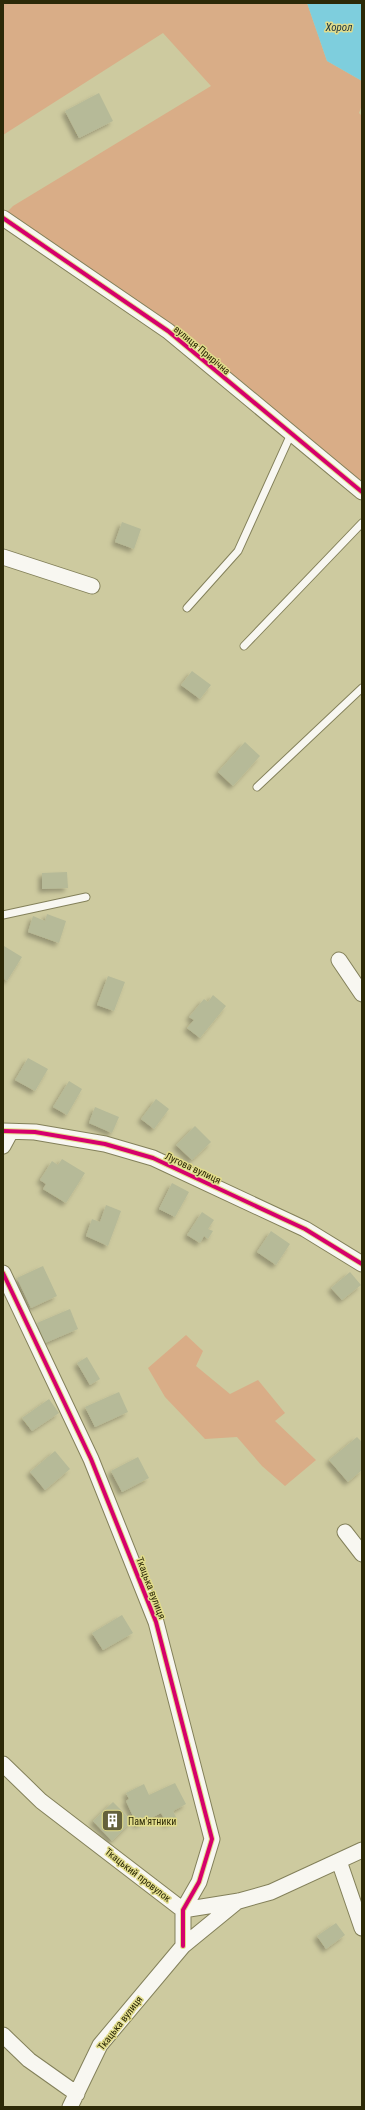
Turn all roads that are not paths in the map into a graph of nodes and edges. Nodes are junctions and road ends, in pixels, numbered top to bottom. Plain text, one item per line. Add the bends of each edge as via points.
1 (3, 218) edge
2 (291, 434) junction
3 (362, 492) edge
4 (362, 523) edge
5 (3, 557) edge
6 (92, 586) dead end
7 (187, 608) dead end
8 (244, 646) dead end
9 (362, 688) edge
10 (257, 787) dead end
11 (86, 897) dead end
12 (3, 915) edge
13 (339, 960) dead end
14 (362, 994) edge
15 (6, 1132) edge
16 (3, 1146) edge
17 (362, 1264) edge
18 (3, 1273) edge
19 (345, 1532) dead end
20 (362, 1554) edge
21 (3, 1764) edge
22 (362, 1850) edge
23 (339, 1861) junction
24 (239, 1901) junction
25 (183, 1910) junction
26 (362, 1928) edge
27 (183, 1946) junction
28 (3, 2035) edge
29 (77, 2094) junction
30 (70, 2107) edge

1 - 2 street, вулиця Прирічна via 168,332
2 - 3 street, вулиця Прирічна
2 - 7 lane via 238,551
4 - 8 lane
5 - 6 street
9 - 10 lane
11 - 12 lane
13 - 14 street
15 - 16 street
15 - 17 street, Лугова вулиця via 35,1132 105,1144 153,1158 305,1229
18 - 25 street, Ткацька вулиця via 91,1459 156,1622 212,1839 199,1882
19 - 20 street
21 - 25 street, Ткацький провулок via 42,1801
22 - 23 street
23 - 24 street via 271,1892
23 - 26 street
24 - 25 street
24 - 27 street, Ткацька вулиця
25 - 27 street, Ткацька вулиця
27 - 29 street, Ткацька вулиця via 100,2045
28 - 29 street via 29,2060
29 - 30 street, Ткацька вулиця

